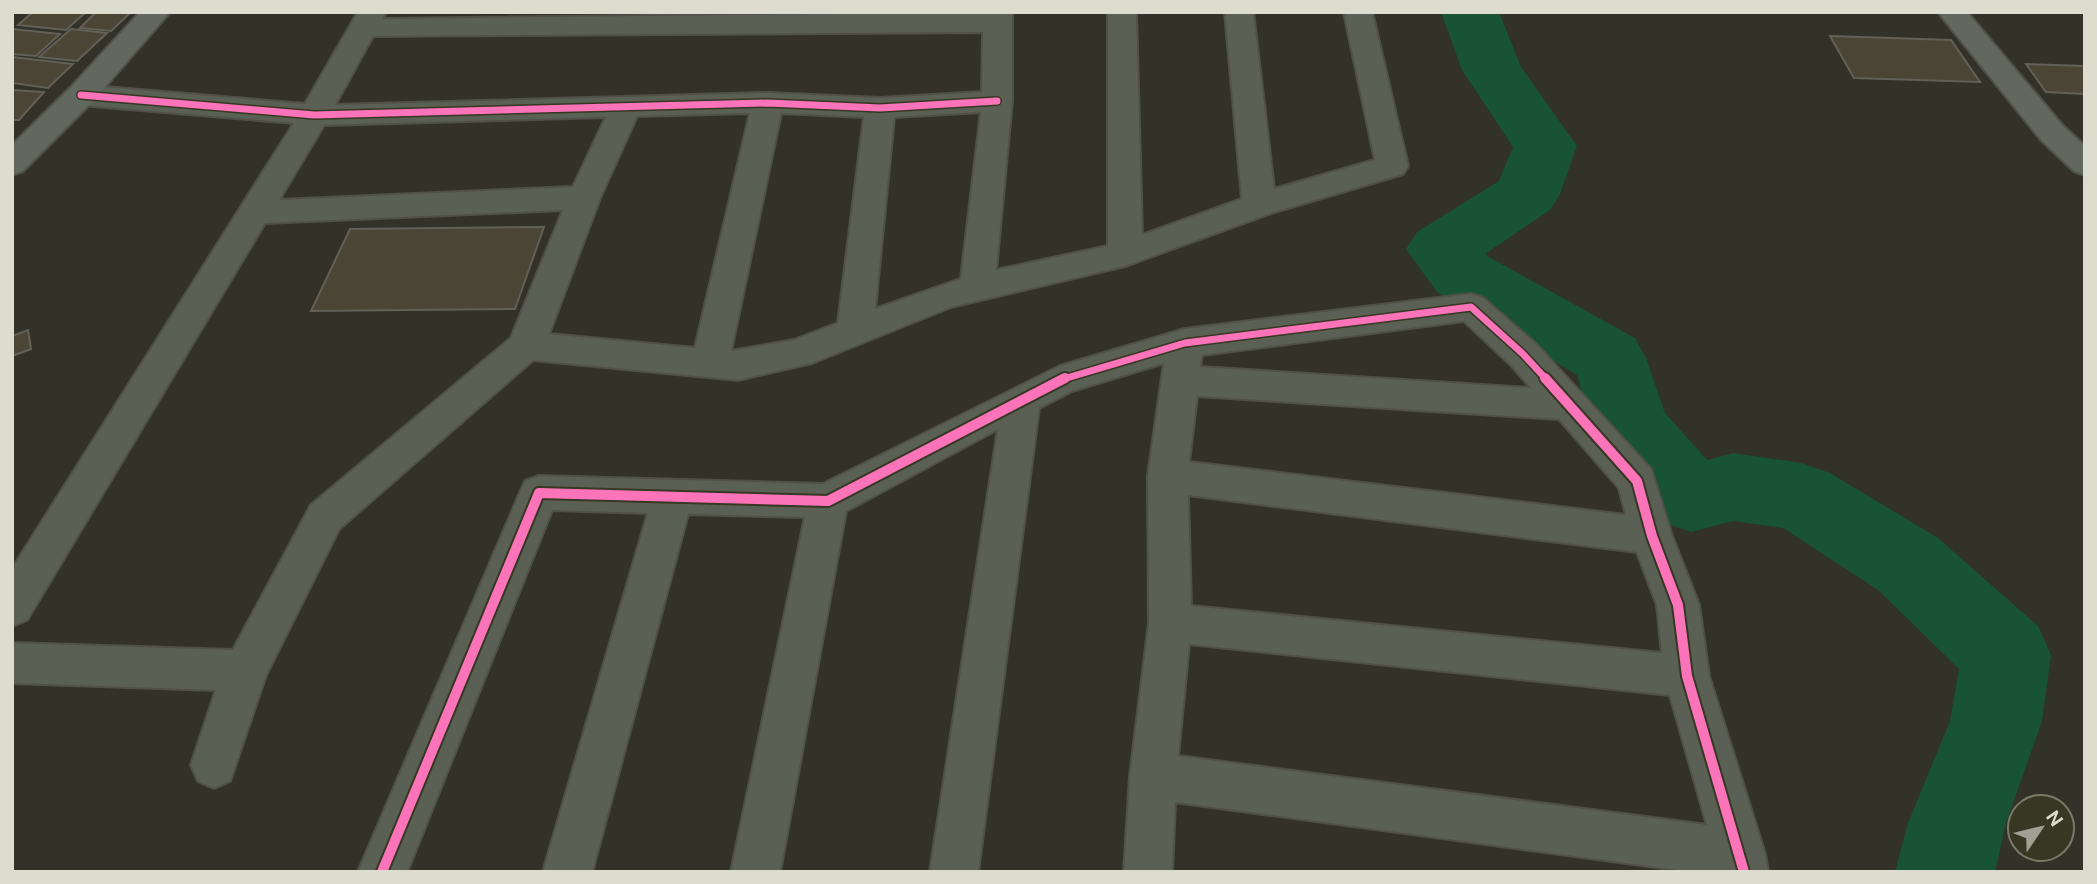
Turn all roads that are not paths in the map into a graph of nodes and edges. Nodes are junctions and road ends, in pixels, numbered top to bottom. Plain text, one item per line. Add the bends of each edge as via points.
1 (156, 12) edge
2 (1122, 12) edge
3 (1239, 12) edge
4 (1358, 12) edge
5 (1952, 12) edge
6 (998, 18) edge
7 (368, 20) edge
8 (81, 95) junction
9 (997, 101) junction
10 (768, 103) junction
11 (627, 105) junction
12 (880, 108) junction
13 (314, 115) junction
14 (12, 164) edge
15 (2085, 164) edge
16 (584, 198) junction
17 (1259, 205) junction
18 (254, 212) junction
19 (1125, 254) junction
20 (976, 287) junction
21 (855, 331) junction
22 (526, 346) junction
23 (1182, 361) junction
24 (710, 363) junction
25 (1021, 400) junction
26 (1568, 405) junction
27 (1168, 477) junction
28 (673, 497) junction
29 (828, 502) junction
30 (1652, 536) junction
31 (12, 607) edge
32 (1170, 623) junction
33 (12, 663) edge
34 (245, 671) junction
35 (1688, 676) junction
36 (214, 765) dead end
37 (1153, 776) junction
38 (1742, 863) edge
39 (382, 872) edge
40 (567, 872) edge
41 (755, 872) edge
42 (954, 872) edge
43 (1148, 872) edge

1 - 8 main road
2 - 19 street
3 - 17 street
4 - 17 street via 1392,166
5 - 15 main road via 2052,133
6 - 7 street
6 - 9 street
7 - 13 street
8 - 13 street
8 - 14 main road
9 - 12 street
9 - 20 street
10 - 11 street
10 - 12 street
10 - 24 street
11 - 13 street
11 - 16 street
12 - 21 street
13 - 18 street
16 - 18 street
16 - 22 street
17 - 19 street
18 - 31 street
19 - 20 street
20 - 21 street
21 - 24 street via 799,353 738,366
22 - 24 street
22 - 34 street via 325,517
23 - 25 street via 1060,380
23 - 26 street
23 - 26 street via 1471,307 1523,354
23 - 27 street
25 - 29 street
25 - 42 street
26 - 30 street via 1637,481
27 - 30 street
27 - 32 street
28 - 29 street
28 - 39 street via 539,493
28 - 40 street
29 - 41 street
30 - 35 street via 1678,605
32 - 35 street
32 - 37 street
33 - 34 street
34 - 36 street
35 - 38 street
37 - 38 street
37 - 43 street

